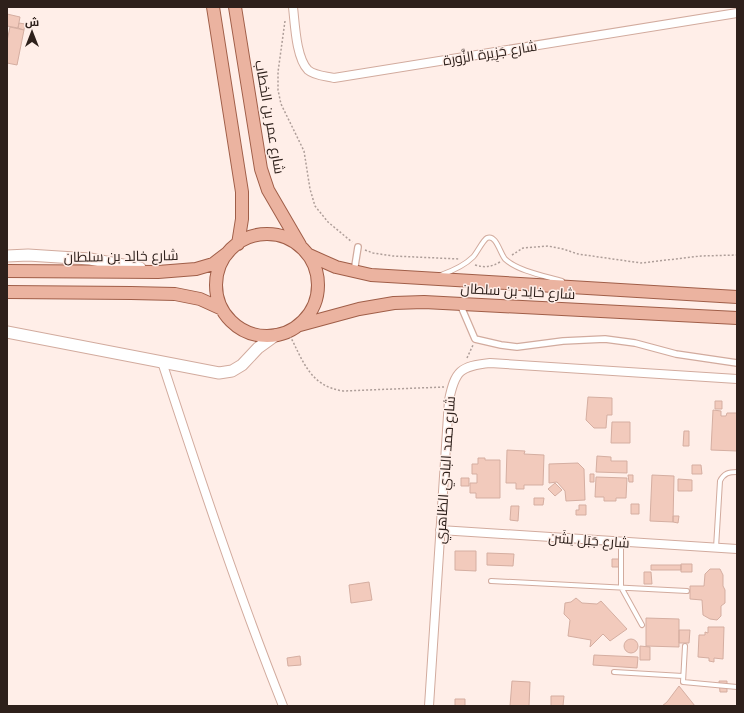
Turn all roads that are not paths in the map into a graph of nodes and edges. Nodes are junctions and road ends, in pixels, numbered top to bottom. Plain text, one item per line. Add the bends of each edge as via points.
1 (213, 7) edge
2 (235, 7) edge
3 (293, 7) edge
4 (737, 13) edge
5 (358, 246) road end
6 (234, 247) junction
7 (305, 252) junction
8 (7, 256) edge
9 (7, 271) edge
10 (158, 272) junction
11 (354, 272) junction
12 (431, 278) junction
13 (579, 287) junction
14 (7, 292) edge
15 (737, 297) edge
16 (460, 303) junction
17 (222, 309) junction
18 (737, 318) edge
19 (300, 325) junction
20 (7, 332) edge
21 (276, 336) junction
22 (162, 362) junction
23 (737, 363) edge
24 (737, 379) edge
25 (737, 472) edge
26 (440, 530) junction
27 (621, 542) junction
28 (716, 548) junction
29 (737, 549) edge
30 (492, 581) dead end
31 (621, 587) junction
32 (687, 591) dead end
33 (642, 625) dead end
34 (685, 646) dead end
35 (614, 672) dead end
36 (683, 676) junction
37 (737, 687) edge
38 (283, 706) edge
39 (429, 706) edge

1 - 6 main road via 242,192 242,219
2 - 7 main road, شارع عمر بن الخطاب via 261,169 268,190
3 - 4 street, شارع جَزِيرة الزَّورة via 303,63 309,71 334,78
5 - 11 street
6 - 7 main road via 250,238 264,235 290,240
6 - 10 main road, شارع خالِد بن سلطان via 213,264 205,267
6 - 17 main road via 218,273 216,285
7 - 11 main road, شارع خالِد بن سلطان via 336,267
7 - 19 main road via 316,269 319,284 310,314
8 - 10 main road via 90,259
9 - 10 main road, شارع خالِد بن سلطان
11 - 12 main road, شارع خالِد بن سلطان
12 - 13 main road, شارع خالِد بن سلطان
12 - 13 lane via 450,272 467,262 485,239 492,237 506,259 521,268
13 - 15 main road, شارع خالِد بن سلطان
14 - 17 main road via 175,294 200,299
16 - 18 main road, شارع خالِد بن سلطان
16 - 19 main road, شارع خالِد بن سلطان via 394,303 359,308
16 - 23 street via 475,339 501,345 605,339 635,343 676,354
17 - 21 main road via 239,328 257,335
19 - 21 main road
20 - 22 main road
21 - 22 main road via 232,371 219,373
22 - 38 street via 217,531
24 - 26 street, شارع حمد البادي الظاهري via 490,363 463,369 456,376 449,400
25 - 28 lane via 725,474 720,480
26 - 27 street, شارع جَبَل لِشَن
26 - 39 street, شارع حمد البادي الظاهري
27 - 28 street, شارع جَبَل لِشَن
27 - 31 lane
28 - 29 street, شارع جَبَل لِشَن
30 - 31 lane
31 - 32 lane
31 - 33 lane
34 - 36 lane
35 - 36 lane
36 - 37 lane via 683,682

